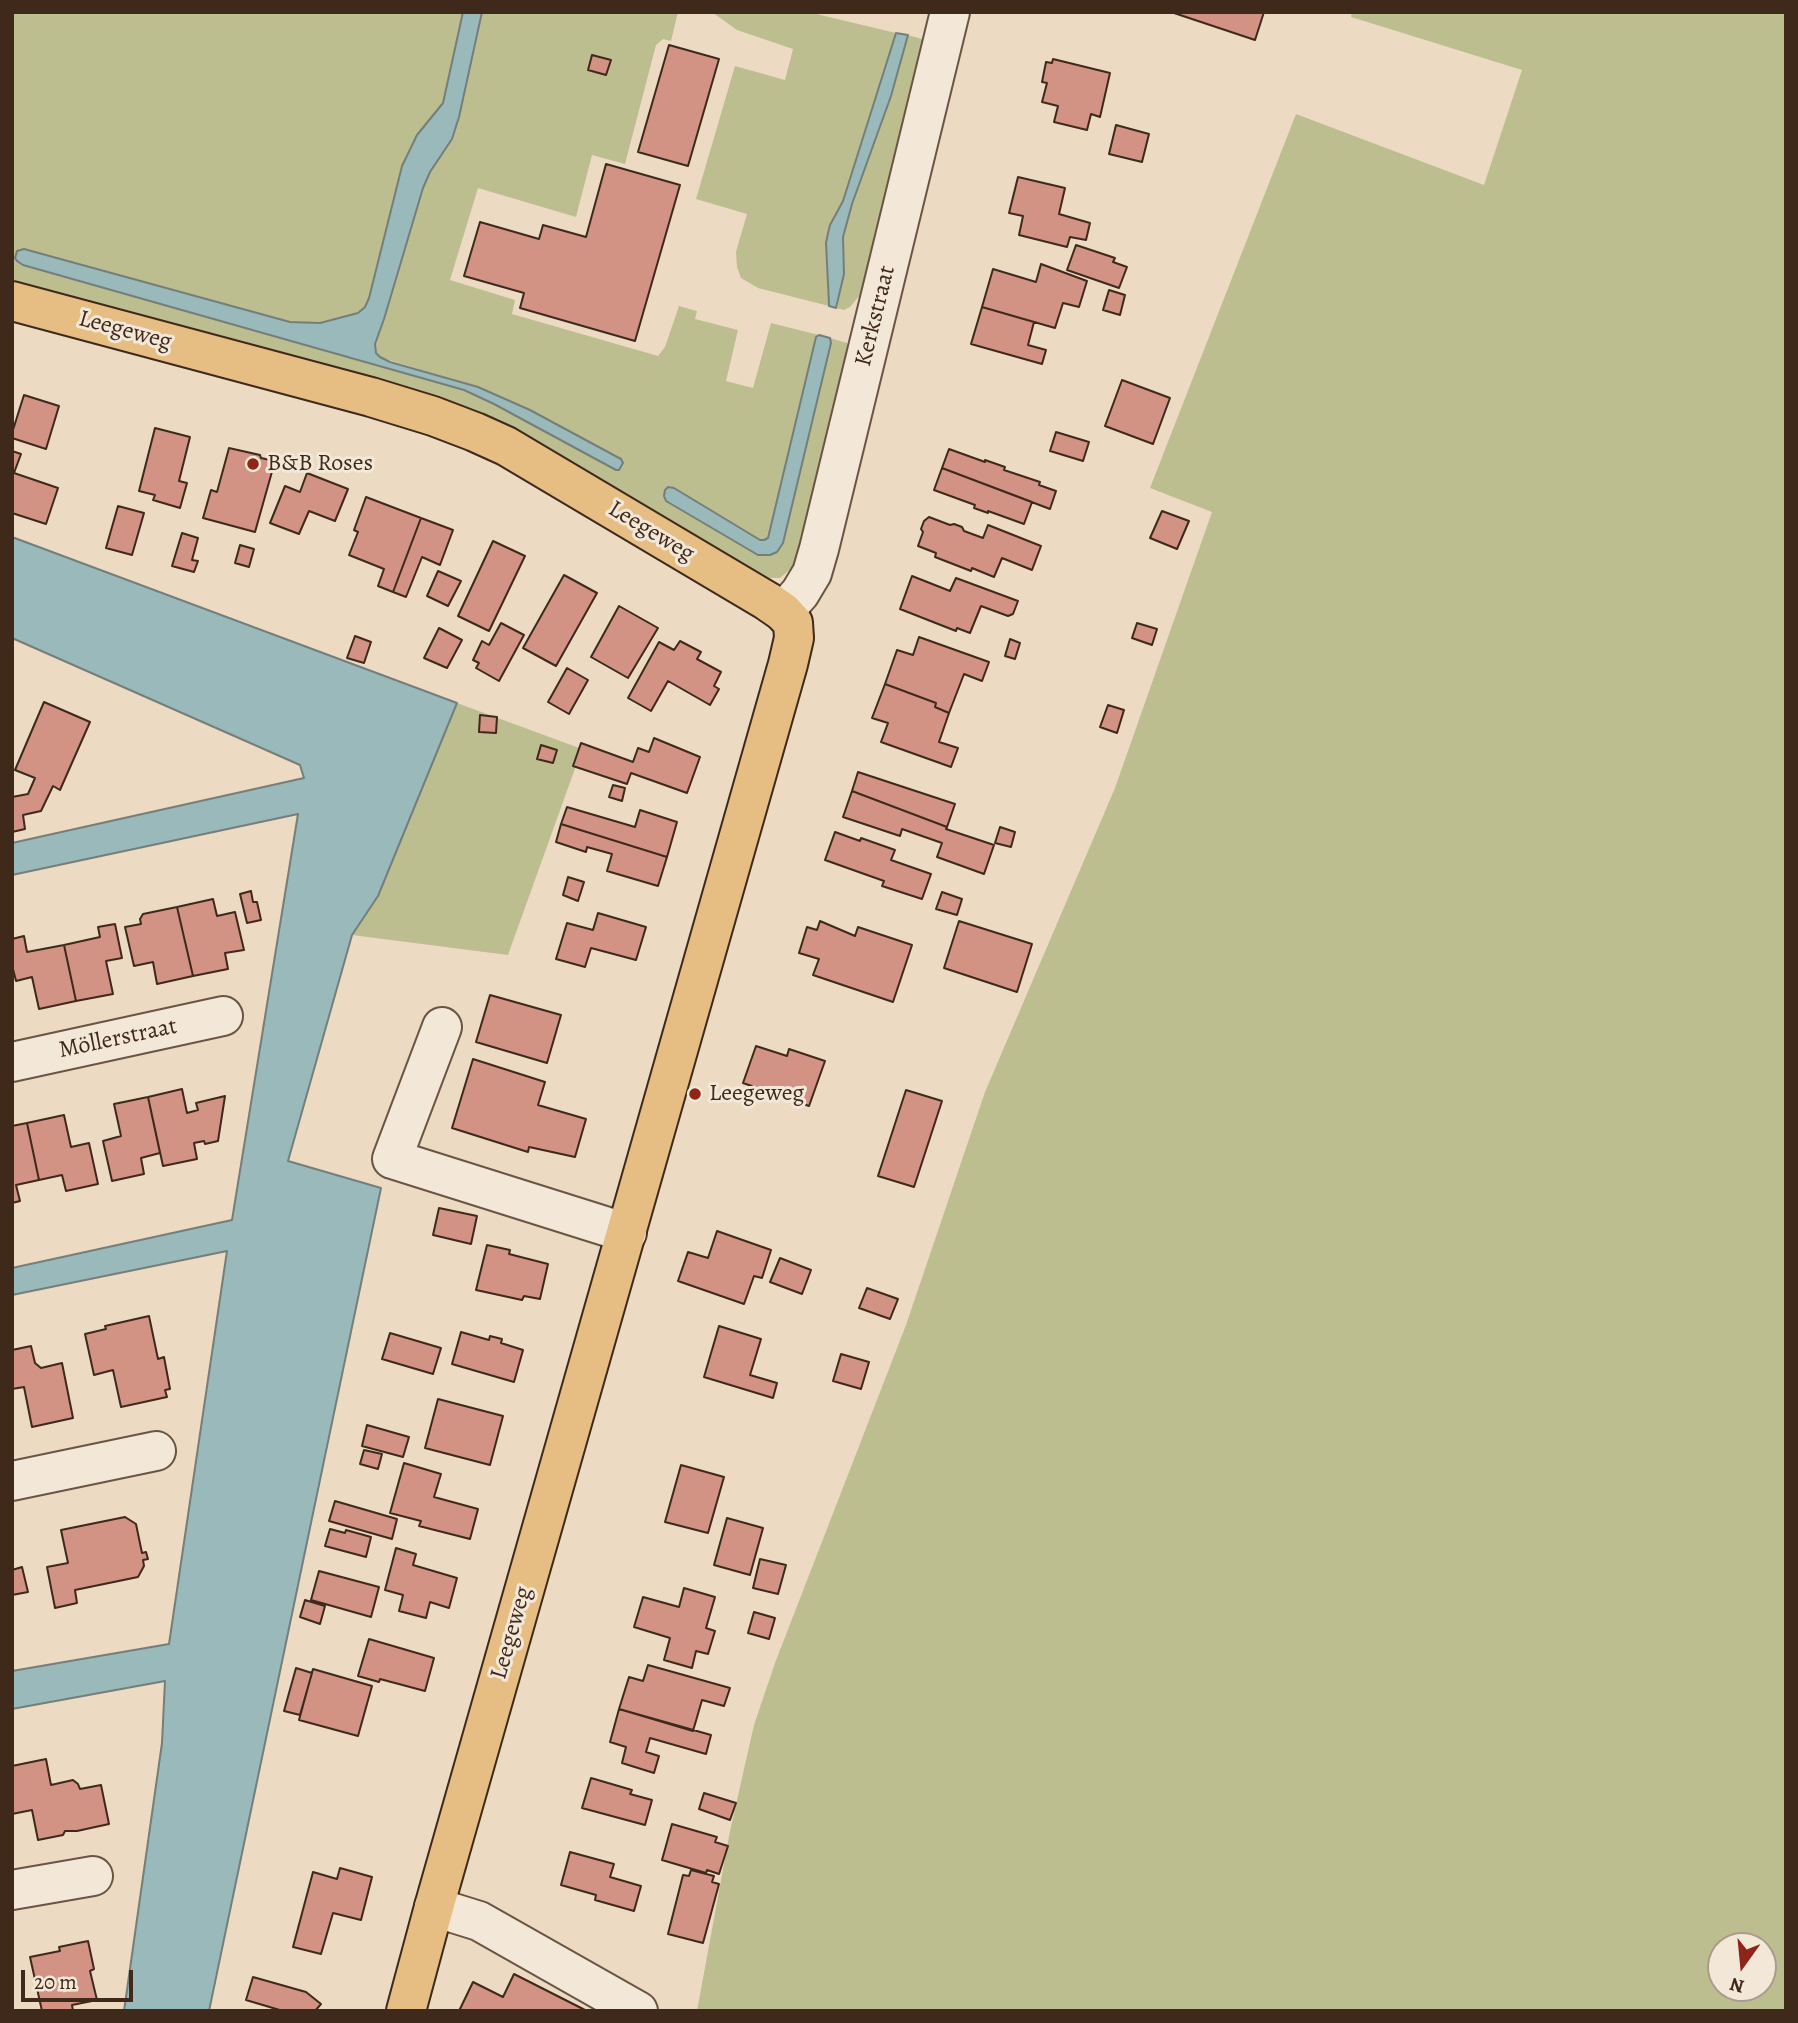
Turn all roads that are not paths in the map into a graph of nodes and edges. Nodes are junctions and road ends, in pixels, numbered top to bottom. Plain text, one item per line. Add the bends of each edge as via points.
1 (950, 12) edge
2 (12, 301) edge
3 (783, 612) junction
4 (223, 1016) dead end
5 (442, 1027) dead end
6 (12, 1062) edge
7 (627, 1233) junction
8 (156, 1451) dead end
9 (12, 1482) edge
10 (93, 1876) dead end
11 (12, 1891) edge
12 (434, 1907) junction
13 (407, 2011) edge
14 (638, 2011) edge

1 - 3 street, Kerkstraat via 820,549 812,573
2 - 3 main road, Leegeweg via 371,397 475,432 506,446
3 - 7 main road, Leegeweg via 793,623 788,664
4 - 6 street, Möllerstraat
5 - 7 street via 392,1159
7 - 12 main road, Leegeweg
8 - 9 street
10 - 11 street
12 - 13 main road, Leegeweg
12 - 14 street via 479,1921

